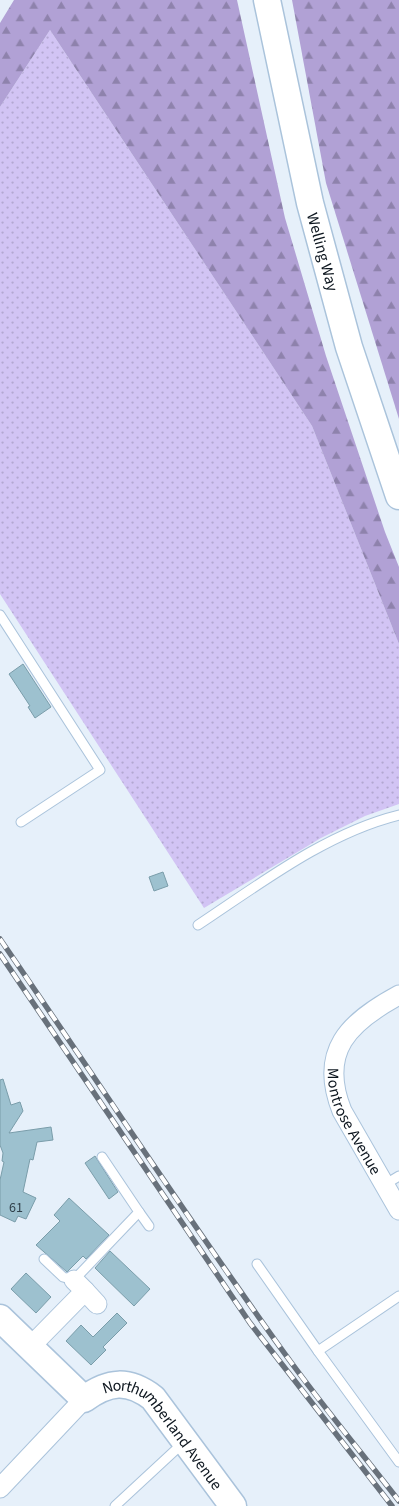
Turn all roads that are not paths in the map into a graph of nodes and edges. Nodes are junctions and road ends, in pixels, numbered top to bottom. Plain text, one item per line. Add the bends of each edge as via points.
1 (267, 0) edge
2 (399, 496) edge
3 (0, 615) edge
4 (399, 815) edge
5 (21, 822) dead end
6 (198, 925) dead end
7 (399, 995) edge
8 (102, 1157) dead end
9 (392, 1181) edge
10 (399, 1210) edge
11 (139, 1212) junction
12 (149, 1226) dead end
13 (44, 1259) dead end
14 (257, 1264) dead end
15 (85, 1291) junction
16 (399, 1296) edge
17 (0, 1318) edge
18 (30, 1347) junction
19 (318, 1351) junction
20 (84, 1399) junction
21 (185, 1441) junction
22 (399, 1462) edge
23 (0, 1488) edge
24 (115, 1506) edge
25 (233, 1506) edge

1 - 2 street, Welling Way via 312,213 349,347
3 - 5 lane via 100,770
4 - 6 lane via 332,842 290,865
7 - 9 street, Montrose Avenue via 358,1021 346,1034 335,1072 336,1094 342,1111
8 - 11 lane
9 - 10 street, Montrose Avenue
11 - 12 lane
11 - 15 lane
13 - 15 lane
14 - 19 lane
15 - 18 street
16 - 19 lane
17 - 18 street
18 - 20 street
19 - 22 lane
20 - 21 street, Northumberland Avenue via 107,1386 120,1384 137,1388 153,1398
20 - 23 street
21 - 24 lane
21 - 25 street, Northumberland Avenue

